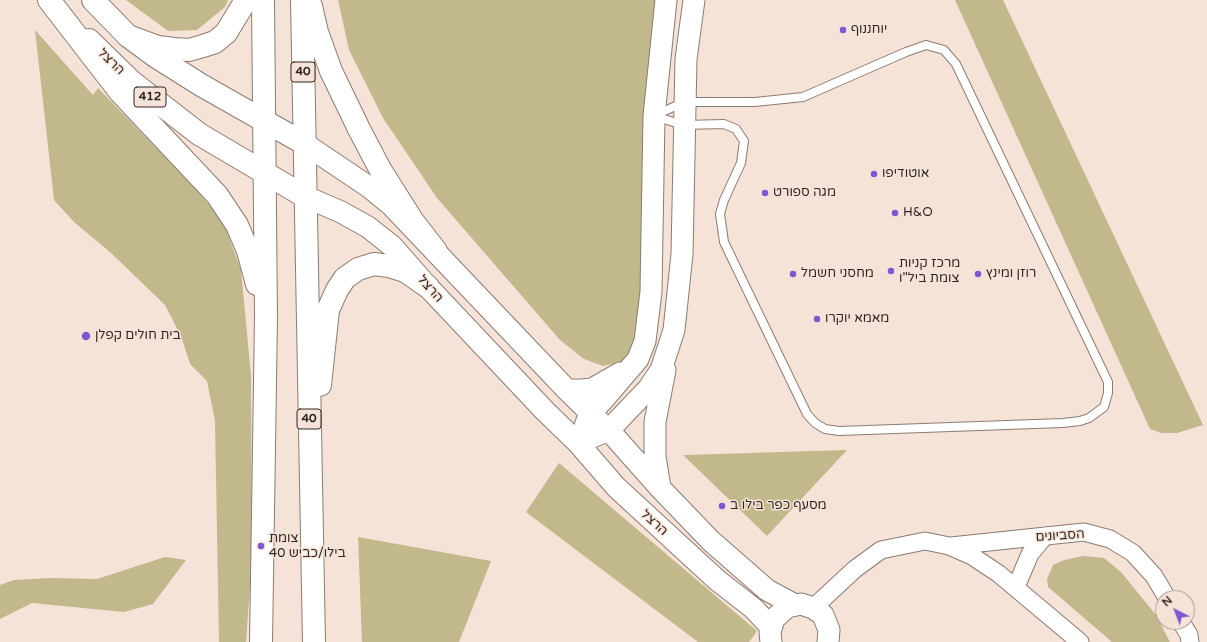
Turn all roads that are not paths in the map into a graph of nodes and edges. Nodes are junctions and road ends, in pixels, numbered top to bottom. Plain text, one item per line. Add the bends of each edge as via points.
1 (48, 0) edge
2 (54, 0) edge
3 (92, 0) edge
4 (246, 0) edge
5 (263, 0) edge
6 (302, 0) edge
7 (310, 0) edge
8 (666, 0) edge
9 (694, 0) edge
10 (128, 36) junction
11 (684, 102) junction
12 (654, 116) junction
13 (265, 120) junction
14 (683, 125) junction
15 (305, 144) junction
16 (264, 171) junction
17 (304, 196) junction
18 (436, 251) junction
19 (428, 287) junction
20 (266, 317) junction
21 (668, 352) junction
22 (638, 359) junction
23 (567, 390) junction
24 (590, 413) junction
25 (609, 430) junction
26 (578, 443) junction
27 (310, 464) junction
28 (660, 488) junction
29 (1045, 536) junction
30 (949, 546) junction
31 (1016, 587) junction
32 (1162, 590) edge
33 (804, 606) junction
34 (1186, 630) edge
35 (770, 637) edge
36 (831, 638) edge
37 (261, 642) edge
38 (314, 642) edge
39 (1080, 642) edge
40 (1190, 642) edge

1 - 20 main road via 120,92 197,172 228,210 248,251
2 - 16 main road, הרצל / 412 via 99,51 150,97 199,134
3 - 10 main road
4 - 10 main road via 226,33 215,42 190,50 158,47
5 - 13 main road
6 - 15 main road, 40
7 - 18 main road via 317,32 331,71 358,129 412,220
8 - 12 street
9 - 11 street via 686,59
10 - 13 main road via 180,72
11 - 12 lane
11 - 14 street
11 - 14 lane via 755,102 803,97 926,45 944,50 956,64 1108,382 1104,407 1084,420 1063,424 839,431 825,429 815,423 807,414 724,242 720,214 741,163 744,141 736,130 724,124
12 - 14 lane
12 - 22 street via 650,292 645,341
13 - 15 main road
13 - 16 main road
14 - 21 street via 682,254 674,330
15 - 17 main road, 40
15 - 18 street via 369,187 392,206
16 - 17 main road, הרצל / 412
16 - 20 main road
17 - 19 street, הרצל via 368,227 392,246
17 - 27 main road, 40
18 - 23 street
19 - 26 street, הרצל
19 - 27 main road via 404,271 374,264 358,269 346,278 337,290 328,310
20 - 37 main road
21 - 25 street via 648,388
21 - 28 street via 655,422 655,457
22 - 23 street via 592,389
22 - 24 street
23 - 24 street
24 - 25 street
24 - 26 street
25 - 26 street
25 - 28 street
26 - 35 street, הרצל via 616,487 647,517 717,580 753,608
27 - 38 main road, 40
28 - 33 street via 712,541 767,590
29 - 30 street, הסביונים
29 - 31 street via 1030,554
29 - 32 street, הסביונים via 1084,532 1110,539 1133,553 1154,576
30 - 31 street, הסביונים via 972,556
30 - 33 street, הסביונים via 925,541 881,550
31 - 39 street, הסביונים
33 - 35 street via 780,612
33 - 36 street via 823,615
34 - 40 street

